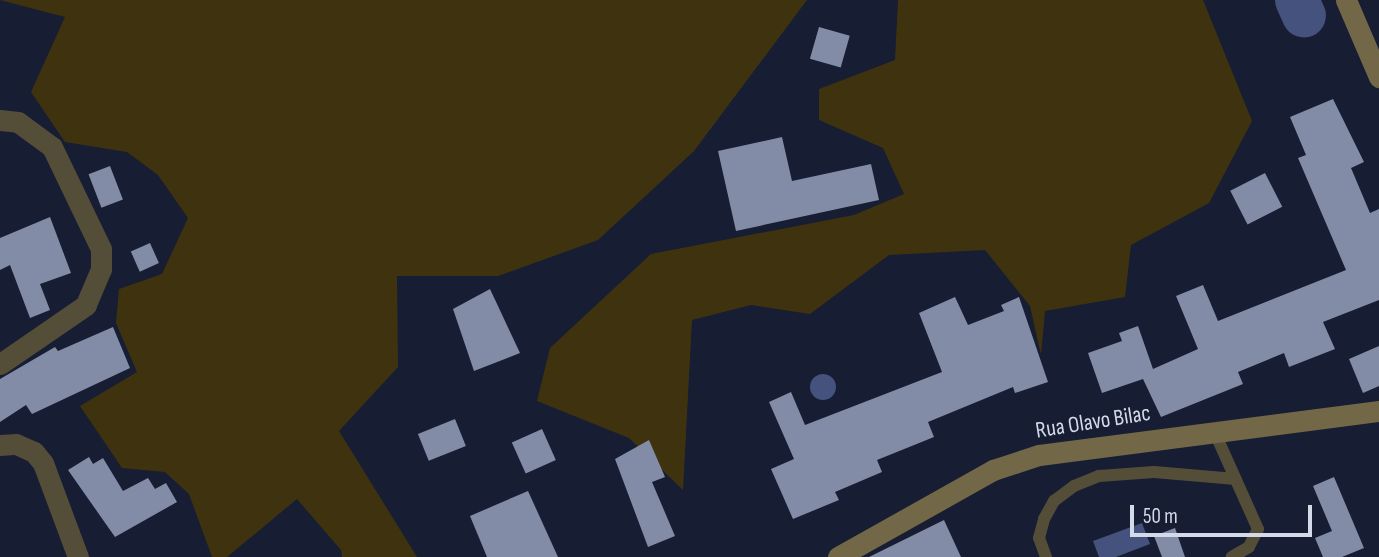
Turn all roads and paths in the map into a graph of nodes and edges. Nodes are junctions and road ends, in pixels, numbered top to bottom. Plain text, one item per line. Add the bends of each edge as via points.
1 (1346, 0) edge
2 (1379, 78) edge
3 (0, 120) edge
4 (0, 364) edge
5 (1379, 411) edge
6 (1215, 433) junction
7 (0, 445) edge
8 (1236, 479) junction
9 (78, 557) edge
10 (838, 557) edge
11 (1046, 557) edge
12 (1232, 557) edge

1 - 2 main road
3 - 4 street via 19,122 52,148 101,249 101,269 86,305
5 - 6 main road, Rua Olavo Bilac
6 - 8 lane
6 - 10 main road, Rua Olavo Bilac via 1111,443 1009,464
7 - 9 street via 16,444 34,452 43,463
8 - 11 lane via 1154,472 1099,476 1074,486 1054,501 1044,519 1039,538
8 - 12 lane via 1258,529 1250,547

